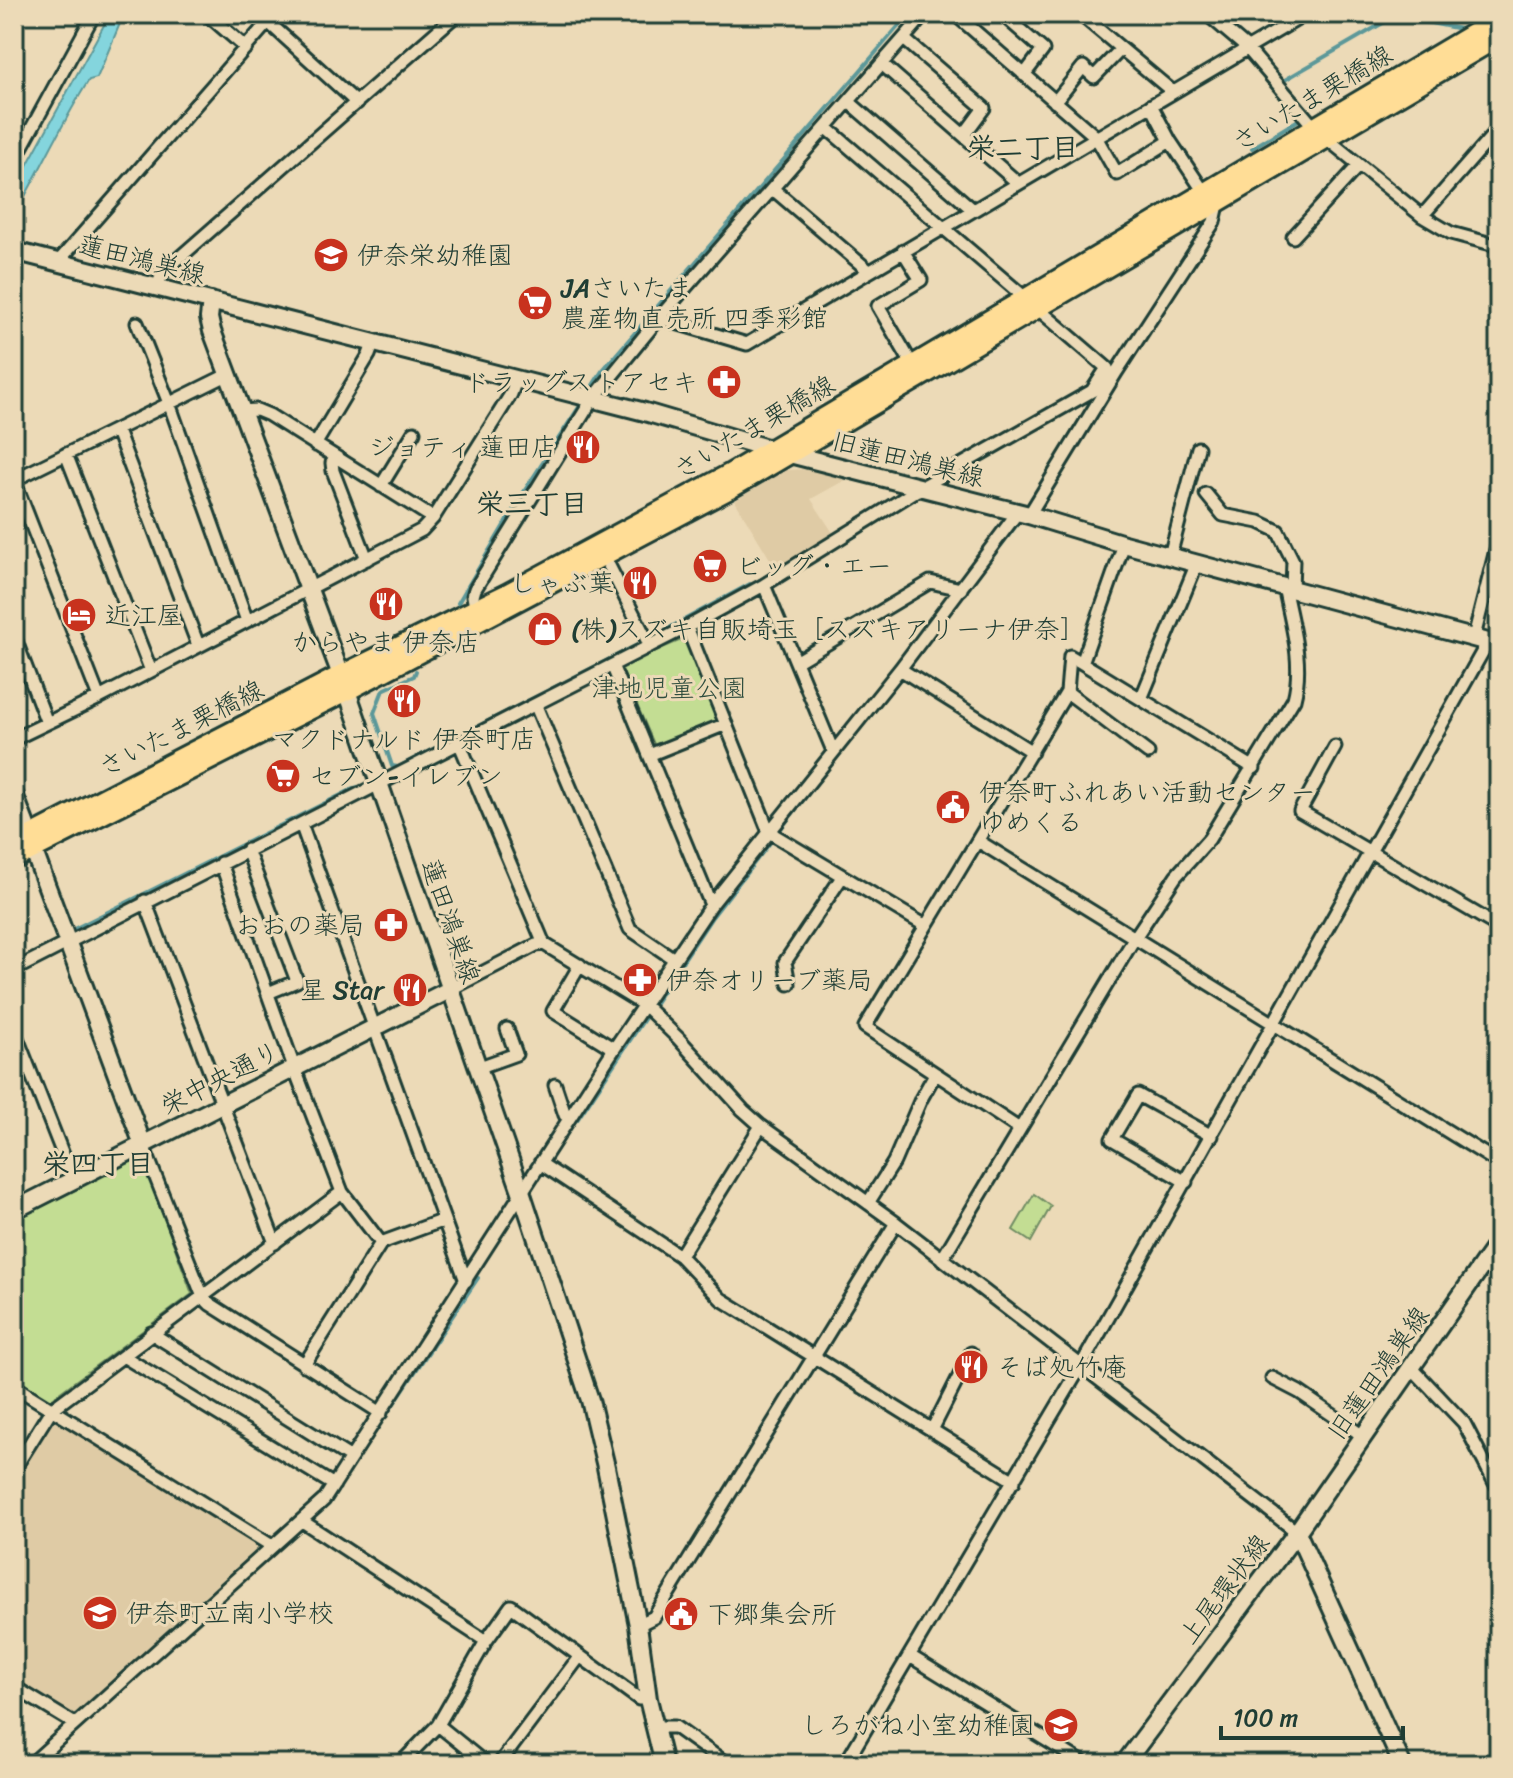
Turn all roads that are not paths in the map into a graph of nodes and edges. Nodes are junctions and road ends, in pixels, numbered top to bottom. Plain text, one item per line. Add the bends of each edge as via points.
1 (94, 14) edge
2 (207, 14) edge
3 (457, 14) edge
4 (925, 14) edge
5 (955, 14) edge
6 (1002, 14) edge
7 (1080, 14) edge
8 (1207, 14) edge
9 (1297, 16) edge
10 (272, 18) edge
11 (1499, 18) edge
12 (1499, 37) edge
13 (904, 39) junction
14 (246, 48) junction
15 (1247, 48) junction
16 (1121, 49) junction
17 (882, 64) junction
18 (1024, 75) junction
19 (1173, 92) junction
20 (849, 102) junction
21 (1055, 102) junction
22 (357, 103) junction
23 (1151, 105) junction
24 (1312, 124) junction
25 (827, 128) junction
26 (1499, 128) edge
27 (964, 135) junction
28 (1096, 137) junction
29 (1170, 141) junction
30 (14, 161) edge
31 (1359, 165) junction
32 (1018, 183) junction
33 (773, 189) junction
34 (1212, 196) junction
35 (972, 209) junction
36 (1422, 216) junction
37 (944, 227) junction
38 (1293, 237) dead end
39 (1499, 246) edge
40 (14, 251) edge
41 (903, 251) junction
42 (58, 262) junction
43 (869, 271) junction
44 (157, 288) junction
45 (211, 301) junction
46 (1034, 303) junction
47 (659, 318) junction
48 (137, 323) dead end
49 (373, 344) junction
50 (916, 371) junction
51 (227, 375) junction
52 (516, 380) junction
53 (1105, 381) junction
54 (585, 398) junction
55 (169, 403) junction
56 (241, 411) junction
57 (117, 431) junction
58 (414, 432) dead end
59 (315, 445) junction
60 (1198, 448) dead end
61 (770, 449) junction
62 (66, 454) junction
63 (791, 454) junction
64 (336, 458) junction
65 (14, 480) edge
66 (381, 486) junction
67 (922, 487) junction
68 (1206, 494) dead end
69 (1024, 514) junction
70 (433, 518) junction
71 (1499, 538) edge
72 (1124, 544) junction
73 (604, 556) junction
74 (1170, 556) junction
75 (367, 559) junction
76 (1197, 563) junction
77 (764, 585) junction
78 (1288, 587) junction
79 (307, 589) junction
80 (961, 589) junction
81 (475, 607) junction
82 (247, 621) junction
83 (687, 627) junction
84 (14, 636) edge
85 (1487, 641) edge
86 (198, 645) junction
87 (650, 646) junction
88 (796, 662) junction
89 (1082, 663) junction
90 (612, 665) junction
91 (900, 669) junction
92 (151, 671) junction
93 (344, 683) junction
94 (1067, 692) junction
95 (99, 698) junction
96 (1141, 699) junction
97 (536, 706) junction
98 (47, 723) junction
99 (726, 724) junction
100 (14, 739) edge
101 (459, 742) junction
102 (1335, 747) dead end
103 (833, 751) junction
104 (1032, 752) junction
105 (1148, 753) dead end
106 (649, 755) junction
107 (1254, 768) junction
108 (378, 784) junction
109 (14, 794) edge
110 (301, 824) junction
111 (769, 832) junction
112 (978, 841) junction
113 (26, 843) edge
114 (247, 850) junction
115 (1371, 851) junction
116 (14, 859) edge
117 (221, 863) junction
118 (842, 877) junction
119 (145, 901) junction
120 (711, 905) junction
121 (926, 926) junction
122 (1499, 927) edge
123 (1134, 939) junction
124 (69, 940) junction
125 (544, 944) junction
126 (674, 959) junction
127 (580, 965) junction
128 (14, 970) edge
129 (789, 984) dead end
130 (449, 990) junction
131 (268, 993) junction
132 (644, 1005) junction
133 (1274, 1024) junction
134 (373, 1028) junction
135 (507, 1029) dead end
136 (14, 1030) edge
137 (614, 1049) junction
138 (294, 1067) junction
139 (477, 1068) junction
140 (935, 1074) junction
141 (555, 1085) dead end
142 (221, 1105) junction
143 (569, 1117) junction
144 (761, 1126) junction
145 (1018, 1128) junction
146 (1212, 1136) junction
147 (143, 1145) junction
148 (540, 1163) junction
149 (1499, 1163) edge
150 (73, 1180) junction
151 (1186, 1182) junction
152 (342, 1192) junction
153 (522, 1194) junction
154 (868, 1203) junction
155 (14, 1210) edge
156 (444, 1220) junction
157 (896, 1223) junction
158 (1499, 1241) edge
159 (275, 1243) junction
160 (381, 1243) junction
161 (680, 1256) junction
162 (942, 1259) junction
163 (466, 1281) junction
164 (203, 1297) junction
165 (151, 1333) junction
166 (971, 1353) dead end
167 (123, 1356) junction
168 (815, 1358) junction
169 (304, 1365) junction
170 (1081, 1366) junction
171 (1411, 1367) junction
172 (1272, 1378) dead end
173 (14, 1386) edge
174 (51, 1410) junction
175 (381, 1413) junction
176 (932, 1430) junction
177 (1363, 1436) junction
178 (351, 1458) junction
179 (14, 1469) edge
180 (1499, 1477) edge
181 (1014, 1481) junction
182 (334, 1485) junction
183 (302, 1521) junction
184 (1297, 1532) junction
185 (272, 1546) junction
186 (638, 1625) junction
187 (486, 1641) junction
188 (580, 1656) junction
189 (910, 1656) junction
190 (14, 1687) edge
191 (648, 1699) junction
192 (75, 1724) junction
193 (438, 1725) junction
194 (654, 1727) junction
195 (31, 1764) edge
196 (400, 1764) edge
197 (486, 1764) edge
198 (499, 1764) edge
199 (664, 1764) edge
200 (727, 1764) edge
201 (845, 1764) edge
202 (1085, 1764) edge
203 (1124, 1764) edge
204 (1402, 1764) edge

1 - 30 street
2 - 14 street
3 - 22 street
4 - 13 street
5 - 18 street
6 - 18 street via 1043,50
7 - 16 street
8 - 15 street
9 - 15 street
10 - 14 street
10 - 22 street
11 - 24 main road, さいたま栗橋線
12 - 24 main road, さいたま栗橋線
13 - 17 street
13 - 27 street via 984,108
14 - 42 street
15 - 19 street
15 - 24 street
16 - 19 street
16 - 21 street via 1094,77 1083,67
17 - 20 street
17 - 27 street
18 - 21 street
19 - 23 street
20 - 25 street
20 - 35 street
21 - 28 street
22 - 44 street via 162,273
23 - 28 street
23 - 29 street
24 - 31 street
24 - 34 main road, さいたま栗橋線
25 - 33 street
25 - 37 street
26 - 36 street
27 - 32 street
28 - 29 street via 1117,174
28 - 32 street
29 - 34 street
31 - 36 street
31 - 38 street
32 - 35 street
33 - 43 street
33 - 47 street
34 - 46 main road, さいたま栗橋線
34 - 53 street via 1214,222
35 - 37 street
36 - 39 street via 1451,233
37 - 41 street
37 - 46 street
40 - 42 street, 蓮田鴻巣線
41 - 43 street
41 - 50 street via 921,280 878,306
42 - 44 street, 蓮田鴻巣線
43 - 47 street via 747,344
44 - 45 street, 蓮田鴻巣線
45 - 49 street, 旧蓮田鴻巣線
45 - 51 street, 蓮田鴻巣線 via 209,318
46 - 50 main road, さいたま栗橋線
46 - 53 street via 1107,368
47 - 54 street
48 - 55 street
49 - 52 street, 旧蓮田鴻巣線
49 - 59 street
50 - 61 main road, さいたま栗橋線
50 - 63 main road, さいたま栗橋線
51 - 55 street
51 - 56 street, 蓮田鴻巣線
52 - 54 street, 旧蓮田鴻巣線
52 - 70 street
53 - 67 street
53 - 69 street
54 - 61 street, 旧蓮田鴻巣線
54 - 81 street via 475,589
55 - 57 street
55 - 82 street
56 - 59 street via 269,415
56 - 79 street, 蓮田鴻巣線
57 - 62 street
57 - 86 street
58 - 66 street
59 - 64 street
60 - 74 street
61 - 63 street, 旧蓮田鴻巣線
61 - 81 main road, さいたま栗橋線
62 - 65 street
62 - 92 street
63 - 67 street, 旧蓮田鴻巣線
63 - 73 main road, さいたま栗橋線
64 - 66 street
64 - 75 street via 333,471
65 - 95 street
66 - 70 street
67 - 69 street, 旧蓮田鴻巣線
67 - 77 street
68 - 78 street via 1223,515 1278,531 1293,561
69 - 72 street, 旧蓮田鴻巣線
69 - 80 street
70 - 75 street via 422,530
71 - 85 street
72 - 74 street, 旧蓮田鴻巣線
72 - 89 street
73 - 87 street
73 - 93 main road, さいたま栗橋線
74 - 76 street, 旧蓮田鴻巣線
75 - 79 street
76 - 78 street, 旧蓮田鴻巣線
76 - 96 street
77 - 83 street
77 - 88 street
78 - 85 street, 旧蓮田鴻巣線
78 - 107 street via 1299,683
79 - 82 street
79 - 93 street, 蓮田鴻巣線
80 - 88 street via 930,582
80 - 91 street
81 - 93 main road, さいたま栗橋線
82 - 86 street
83 - 87 street
83 - 99 street
84 - 98 street
85 - 115 street
86 - 92 street
87 - 90 street
88 - 103 street
89 - 94 street via 1070,656
89 - 96 street
90 - 97 street
90 - 106 street
91 - 103 street
91 - 104 street
92 - 95 street
93 - 108 street, 蓮田鴻巣線
93 - 113 main road, さいたま栗橋線
94 - 104 street
94 - 105 street
95 - 98 street
96 - 107 street
97 - 101 street
97 - 126 street via 630,929
98 - 100 street
99 - 106 street
99 - 111 street
101 - 108 street
101 - 125 street
102 - 115 street via 1300,811
103 - 111 street
104 - 112 street
106 - 120 street
107 - 123 street
108 - 110 street
108 - 130 street, 蓮田鴻巣線
109 - 113 street
110 - 114 street
110 - 134 street
111 - 118 street
111 - 120 street
112 - 121 street
112 - 123 street
113 - 116 main road, さいたま栗橋線
113 - 124 street
114 - 117 street
114 - 131 street via 297,981
115 - 122 street
115 - 133 street
117 - 119 street
117 - 131 street
118 - 121 street
118 - 129 street via 785,962
119 - 124 street
119 - 142 street
120 - 126 street
121 - 140 street via 865,1027
123 - 133 street
123 - 145 street
124 - 128 street
124 - 147 street
125 - 127 street
125 - 130 street
126 - 132 street
127 - 132 street
127 - 137 street via 553,1011
130 - 134 street, 栄中央通り
130 - 139 street, 蓮田鴻巣線
131 - 138 street
132 - 137 street
132 - 144 street
133 - 146 street
133 - 149 street
134 - 138 street, 栄中央通り
134 - 156 street
135 - 139 street via 516,1054
136 - 150 street
137 - 143 street
138 - 142 street, 栄中央通り
138 - 152 street
139 - 153 street, 蓮田鴻巣線
140 - 145 street
140 - 154 street via 894,1162
141 - 143 street
142 - 147 street, 栄中央通り
142 - 159 street
143 - 148 street
144 - 154 street
144 - 161 street
145 - 162 street
146 - 151 street
146 - 151 street via 1138,1095 1112,1139
147 - 150 street, 栄中央通り
147 - 164 street
148 - 153 street
148 - 161 street
150 - 155 street, 栄中央通り
151 - 170 street
152 - 159 street
152 - 160 street
153 - 163 street
153 - 186 street, 蓮田鴻巣線 via 590,1400
154 - 157 street
156 - 160 street
156 - 163 street
157 - 162 street
157 - 168 street
158 - 171 street, 旧蓮田鴻巣線
159 - 164 street
160 - 169 street
161 - 168 street via 721,1299
162 - 170 street
163 - 175 street
164 - 165 street
164 - 169 street
165 - 167 street
165 - 178 street
166 - 176 street
167 - 174 street
167 - 182 street
168 - 176 street
168 - 186 street via 654,1617
169 - 175 street
170 - 181 street
170 - 184 street
171 - 177 street, 旧蓮田鴻巣線
171 - 180 street via 1464,1423 1495,1483
172 - 177 street
173 - 174 street
174 - 179 street
174 - 185 street
175 - 178 street
176 - 181 street
177 - 184 street, 旧蓮田鴻巣線
178 - 182 street
181 - 189 street
182 - 183 street
183 - 185 street
183 - 187 street
184 - 203 street, 上尾環状線
184 - 204 street, 上尾環状線
185 - 192 street
186 - 191 street, 蓮田鴻巣線
187 - 188 street via 511,1606
187 - 193 street
188 - 191 street via 639,1699
188 - 198 street
189 - 201 street
189 - 202 street
190 - 192 street
191 - 194 street, 蓮田鴻巣線
192 - 195 street
193 - 196 street
193 - 197 street
194 - 199 street, 蓮田鴻巣線
194 - 200 street via 675,1727

